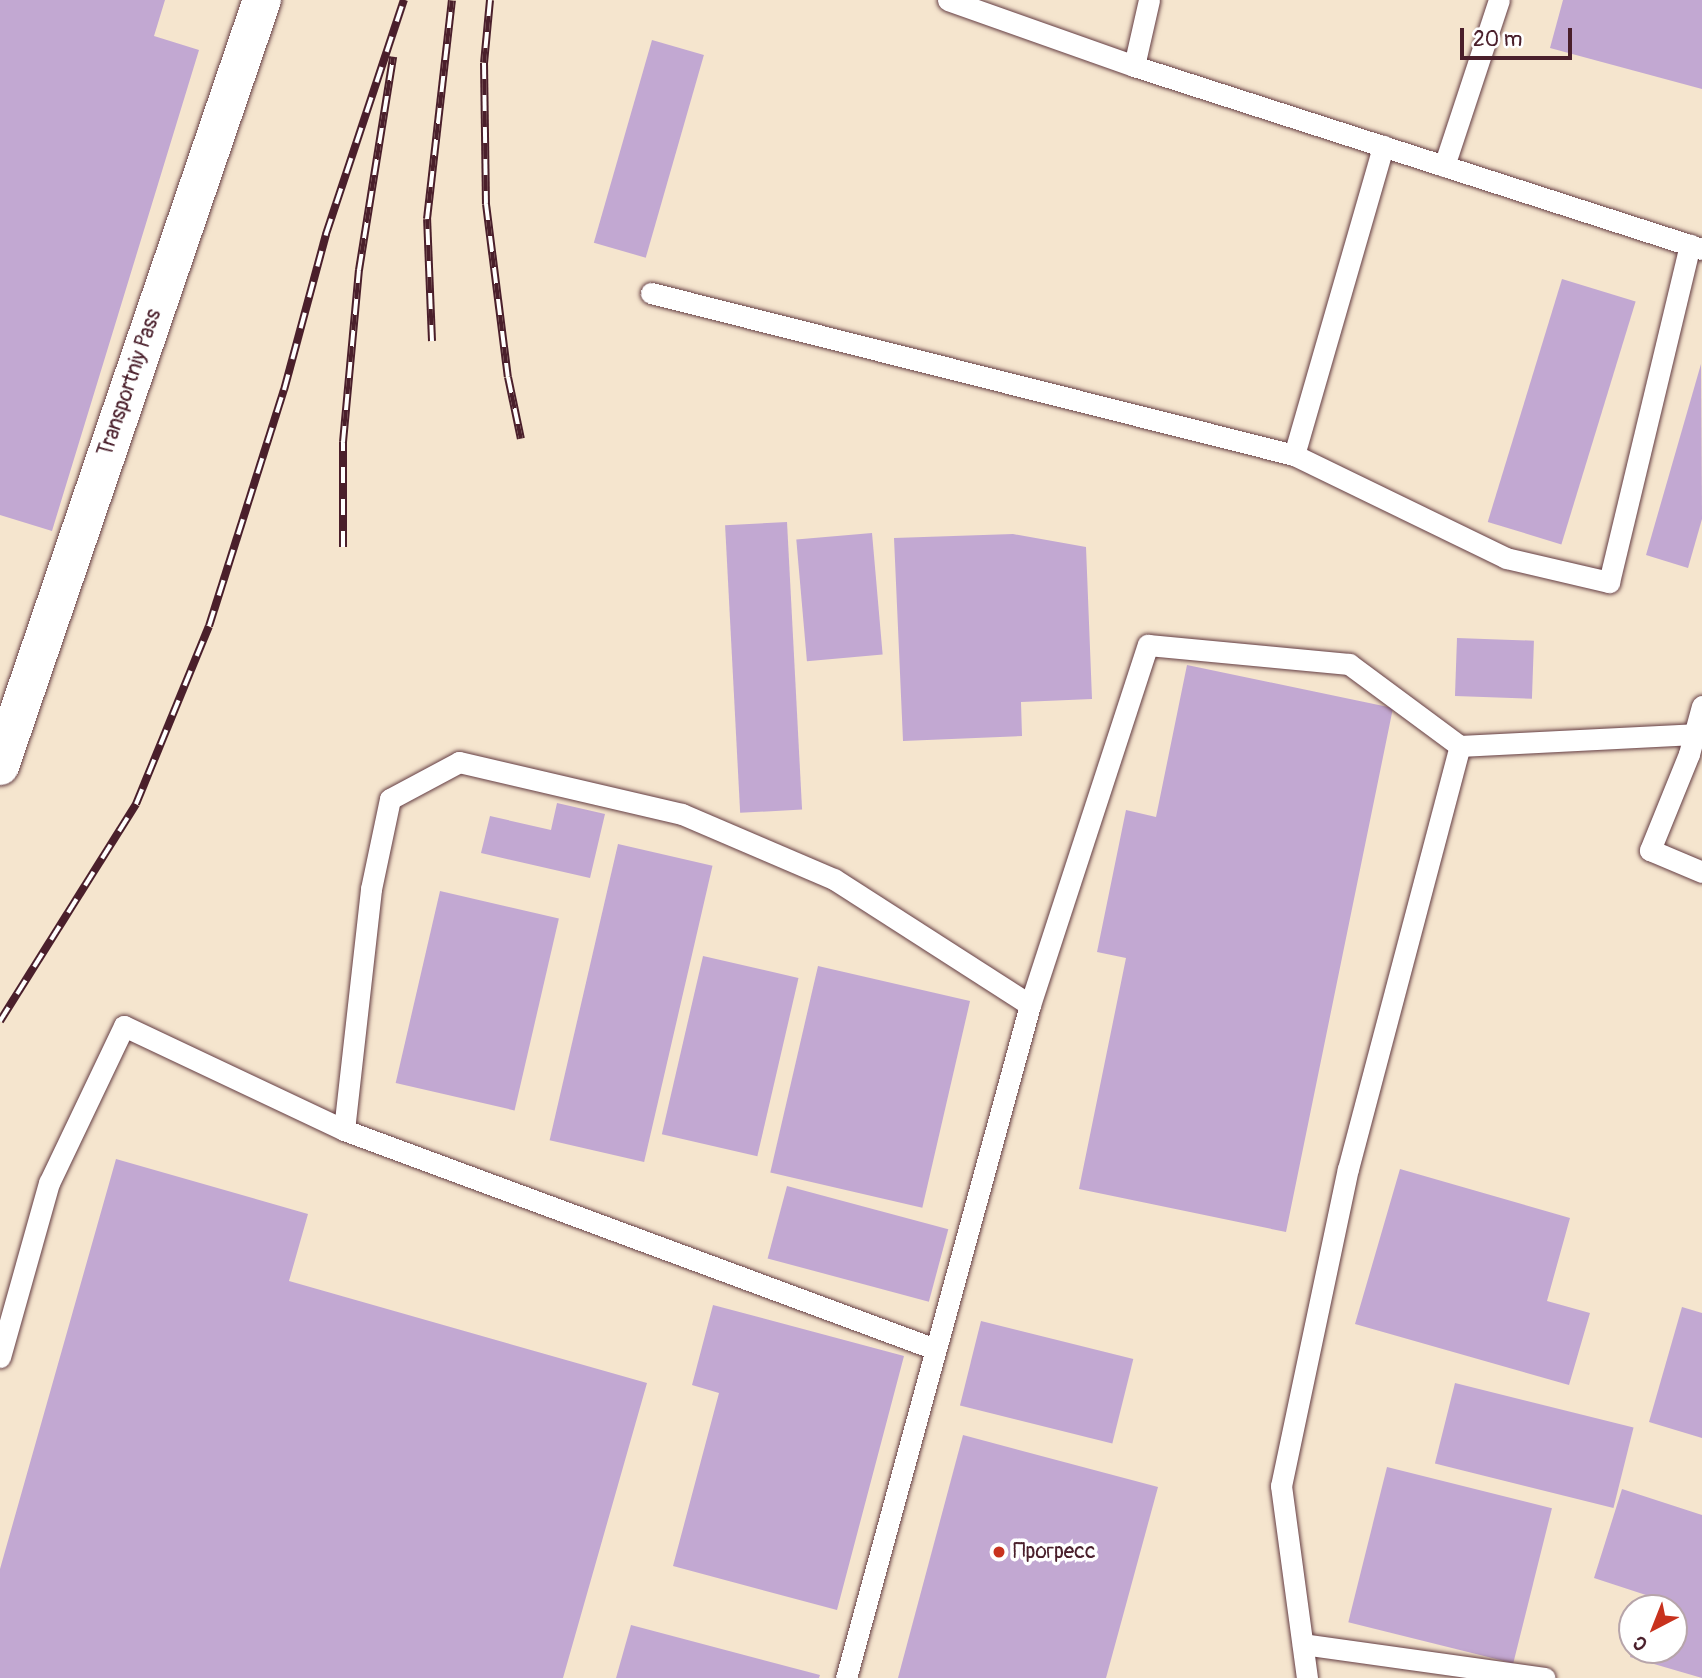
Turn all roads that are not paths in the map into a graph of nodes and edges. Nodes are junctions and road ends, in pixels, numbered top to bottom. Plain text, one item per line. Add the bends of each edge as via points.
1 (262, 0) edge
2 (948, 0) edge
3 (1149, 0) edge
4 (1499, 0) edge
5 (1134, 66) junction
6 (1383, 146) junction
7 (1444, 166) junction
8 (1696, 247) edge
9 (650, 293) dead end
10 (1294, 455) junction
11 (1702, 706) edge
12 (1694, 734) junction
13 (1460, 746) junction
14 (0, 766) edge
15 (1702, 872) edge
16 (1030, 1004) junction
17 (344, 1130) junction
18 (935, 1349) junction
19 (0, 1357) edge
20 (1303, 1644) junction
21 (846, 1678) edge
22 (1307, 1678) edge
23 (1545, 1678) edge

1 - 14 street, Transportniy Pass
2 - 5 lane
3 - 5 lane
4 - 7 lane
5 - 6 lane
6 - 7 lane
6 - 10 lane
7 - 8 lane
8 - 10 lane via 1609,582 1506,558
9 - 10 lane
11 - 12 lane
12 - 13 lane
12 - 15 lane via 1650,850
13 - 16 lane via 1349,664 1148,645
13 - 20 lane via 1348,1169 1281,1486
16 - 17 lane via 834,879 682,814 459,762 390,799 371,889
16 - 18 lane
17 - 18 lane
17 - 19 lane via 124,1026 49,1183
18 - 21 lane
20 - 22 lane
20 - 23 lane

